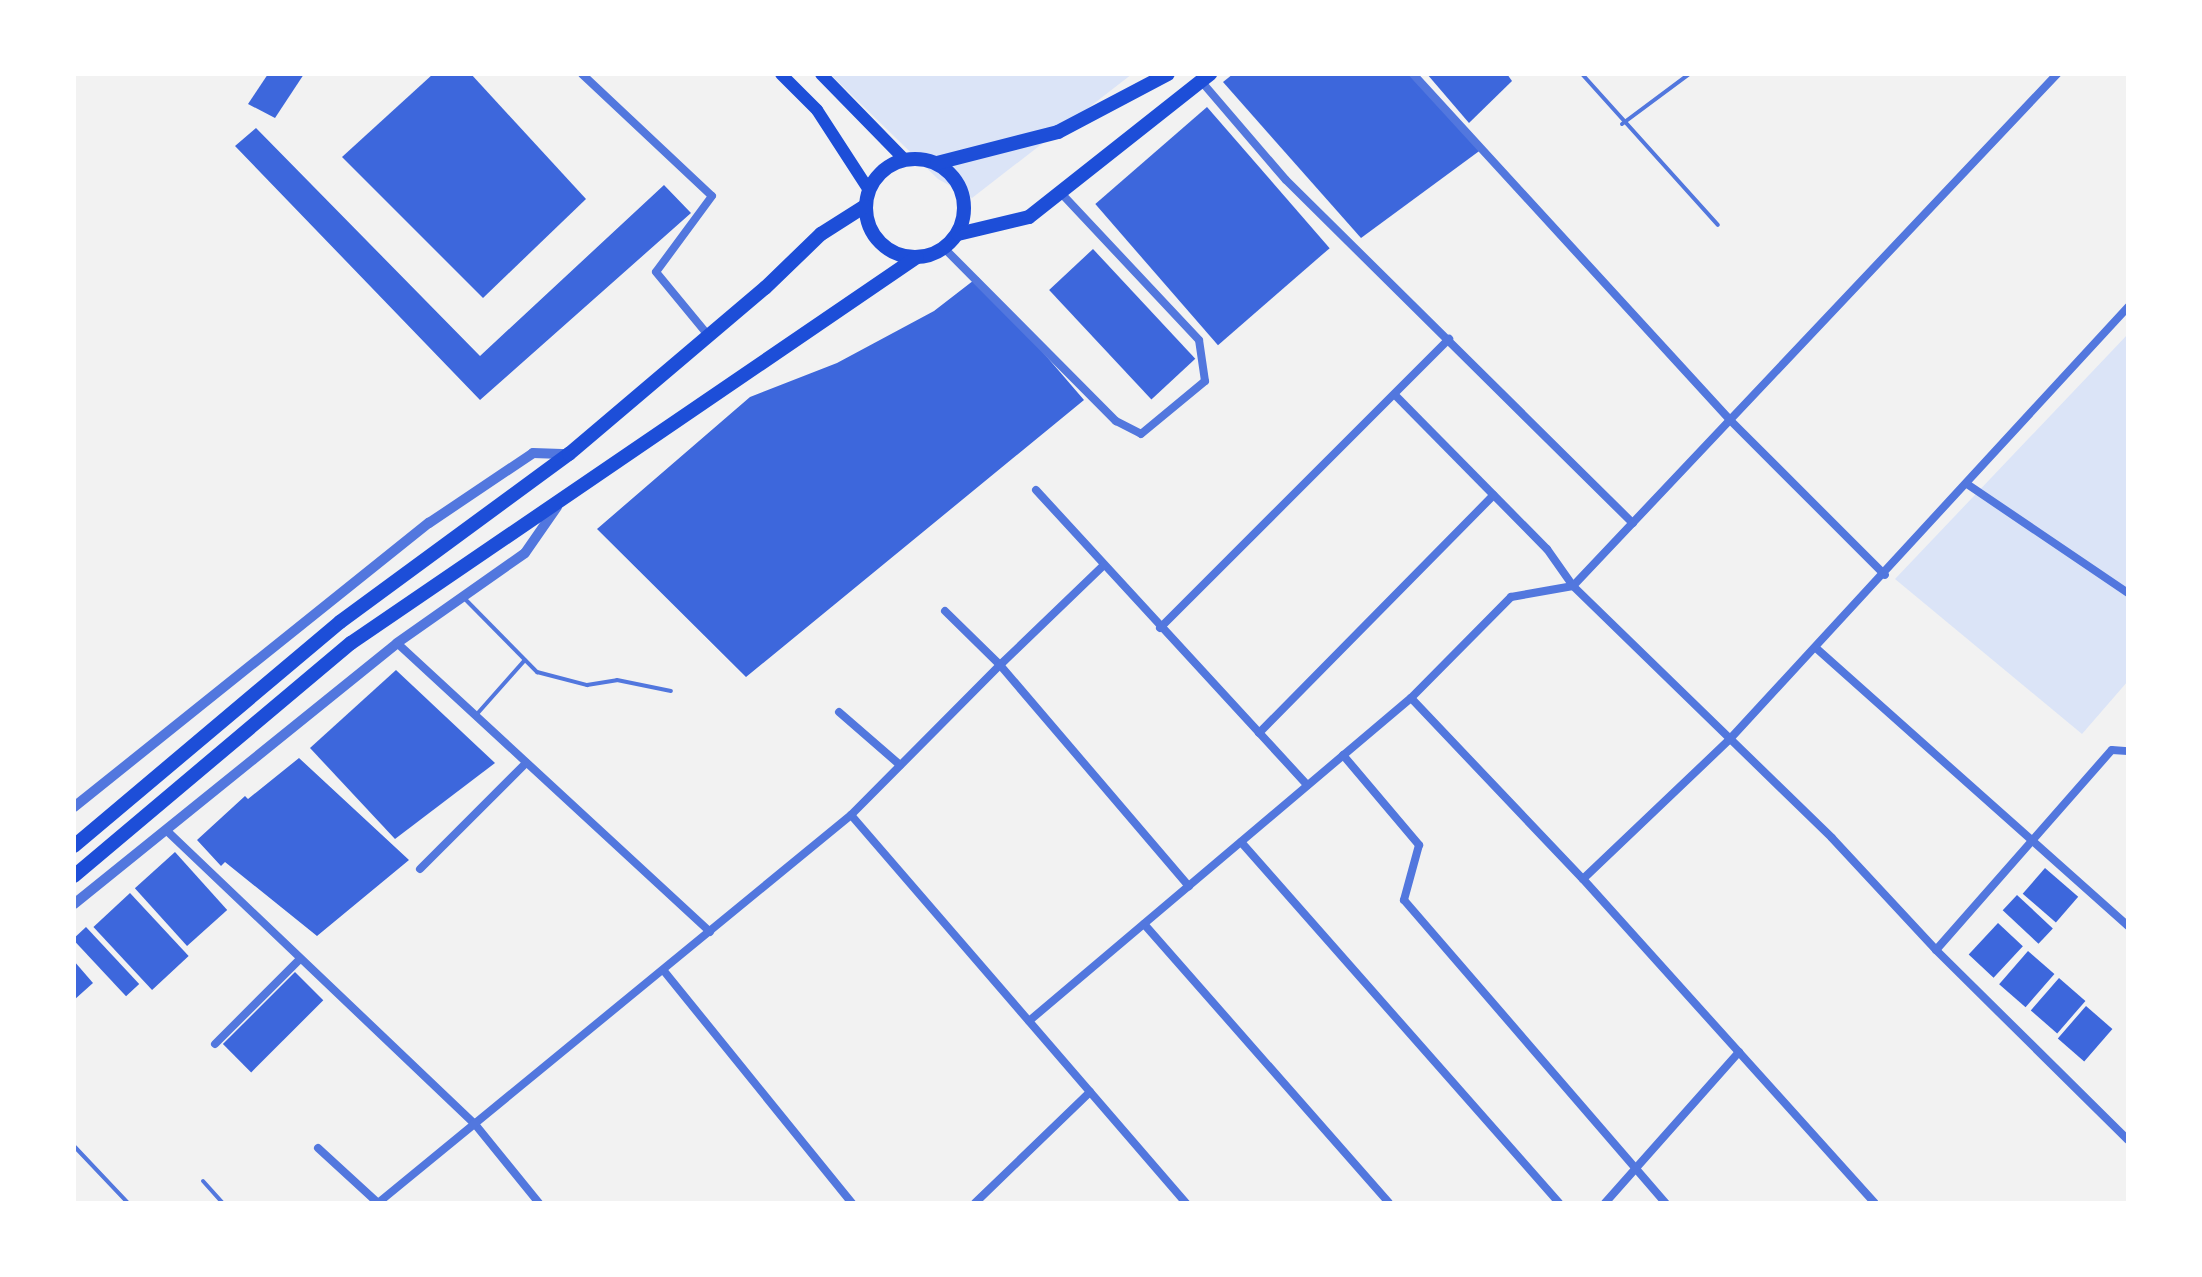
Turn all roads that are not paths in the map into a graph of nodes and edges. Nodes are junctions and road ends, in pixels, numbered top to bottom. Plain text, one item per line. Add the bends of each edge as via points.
1 (582, 74) edge
2 (781, 74) edge
3 (821, 74) edge
4 (1168, 74) edge
5 (1413, 74) edge
6 (1582, 74) edge
7 (1689, 74) edge
8 (2057, 74) edge
9 (1205, 78) edge
10 (1622, 124) junction
11 (904, 159) junction
12 (937, 163) junction
13 (869, 190) junction
14 (1061, 193) junction
15 (865, 206) junction
16 (1718, 225) dead end
17 (958, 234) junction
18 (944, 248) junction
19 (917, 257) junction
20 (2128, 307) edge
21 (708, 335) junction
22 (1449, 339) junction
23 (1396, 396) junction
24 (1730, 420) junction
25 (569, 454) junction
26 (1967, 484) junction
27 (1036, 490) dead end
28 (1494, 495) junction
29 (557, 507) junction
30 (1633, 523) junction
31 (1103, 566) junction
32 (1885, 575) junction
33 (1573, 586) junction
34 (2128, 593) edge
35 (463, 597) junction
36 (945, 611) dead end
37 (1160, 628) junction
38 (397, 643) junction
39 (1816, 648) junction
40 (525, 660) junction
41 (1000, 665) junction
42 (671, 691) dead end
43 (1411, 698) junction
44 (839, 712) dead end
45 (476, 716) junction
46 (1259, 733) junction
47 (1729, 740) junction
48 (2128, 751) edge
49 (1343, 755) junction
50 (526, 763) junction
51 (900, 765) junction
52 (1307, 785) junction
53 (76, 801) edge
54 (851, 815) junction
55 (166, 830) junction
56 (1241, 842) junction
57 (2033, 842) junction
58 (74, 846) edge
59 (420, 869) dead end
60 (74, 876) edge
61 (1583, 879) junction
62 (1189, 886) junction
63 (74, 904) edge
64 (1144, 924) junction
65 (2128, 926) edge
66 (710, 932) junction
67 (1936, 950) junction
68 (300, 959) junction
69 (664, 971) junction
70 (1029, 1021) junction
71 (215, 1044) dead end
72 (1739, 1052) junction
73 (1090, 1092) junction
74 (474, 1123) junction
75 (2128, 1140) edge
76 (74, 1146) edge
77 (318, 1148) dead end
78 (1636, 1169) junction
79 (203, 1181) dead end
80 (128, 1203) edge
81 (223, 1203) edge
82 (378, 1203) edge
83 (539, 1203) edge
84 (852, 1203) edge
85 (975, 1203) edge
86 (1186, 1203) edge
87 (1389, 1203) edge
88 (1559, 1203) edge
89 (1605, 1203) edge
90 (1666, 1203) edge
91 (1875, 1203) edge

1 - 21 street via 712,196 656,272
2 - 13 main road via 817,110
3 - 11 main road
4 - 12 highway via 1058,132
5 - 24 street
6 - 10 lane
7 - 10 lane
8 - 24 street
9 - 14 highway
9 - 22 street via 1286,180
10 - 16 lane
11 - 12 highway
11 - 13 highway via 877,176
12 - 17 highway via 960,186 964,210
13 - 15 highway
14 - 17 highway via 1029,217
14 - 18 street via 1199,340 1205,381 1141,434 1116,421
15 - 19 highway via 871,229 886,248
15 - 21 highway via 821,234
17 - 18 highway
18 - 19 highway
19 - 29 highway
20 - 26 street
21 - 25 highway
22 - 23 street
22 - 30 street
23 - 28 street
23 - 37 street
24 - 30 street
24 - 32 street
25 - 53 street via 533,453 429,523
25 - 58 highway via 340,622
26 - 32 street
26 - 34 street
27 - 31 street
28 - 33 street via 1547,549
28 - 46 street
29 - 35 street via 525,553
29 - 60 highway via 500,537 351,643
30 - 33 street
31 - 37 street
31 - 41 street
32 - 39 street
33 - 43 street via 1511,597
33 - 47 street
35 - 38 street
35 - 40 lane
36 - 41 street
37 - 46 street
38 - 45 street
38 - 55 street
39 - 47 street
39 - 57 street
40 - 42 lane via 537,672 587,685 617,680
40 - 45 lane
41 - 51 street
41 - 62 street
43 - 49 street
43 - 61 street
44 - 51 street
45 - 50 street
46 - 52 street
47 - 61 street
47 - 67 street via 1832,838
48 - 57 street via 2112,750
49 - 52 street
49 - 78 street via 1419,845 1404,900
50 - 59 street
50 - 66 street
51 - 54 street
52 - 56 street
54 - 66 street
54 - 70 street
55 - 63 street
55 - 68 street
56 - 62 street
56 - 88 street
57 - 65 street
57 - 67 street
61 - 72 street
62 - 64 street
64 - 70 street
64 - 87 street
66 - 69 street
67 - 75 street
68 - 71 street
68 - 74 street
69 - 74 street
69 - 84 street
70 - 73 street
72 - 78 street
72 - 91 street
73 - 85 street
73 - 86 street
74 - 82 street
74 - 83 street
76 - 80 lane
77 - 82 street
78 - 89 street
78 - 90 street
79 - 81 lane

